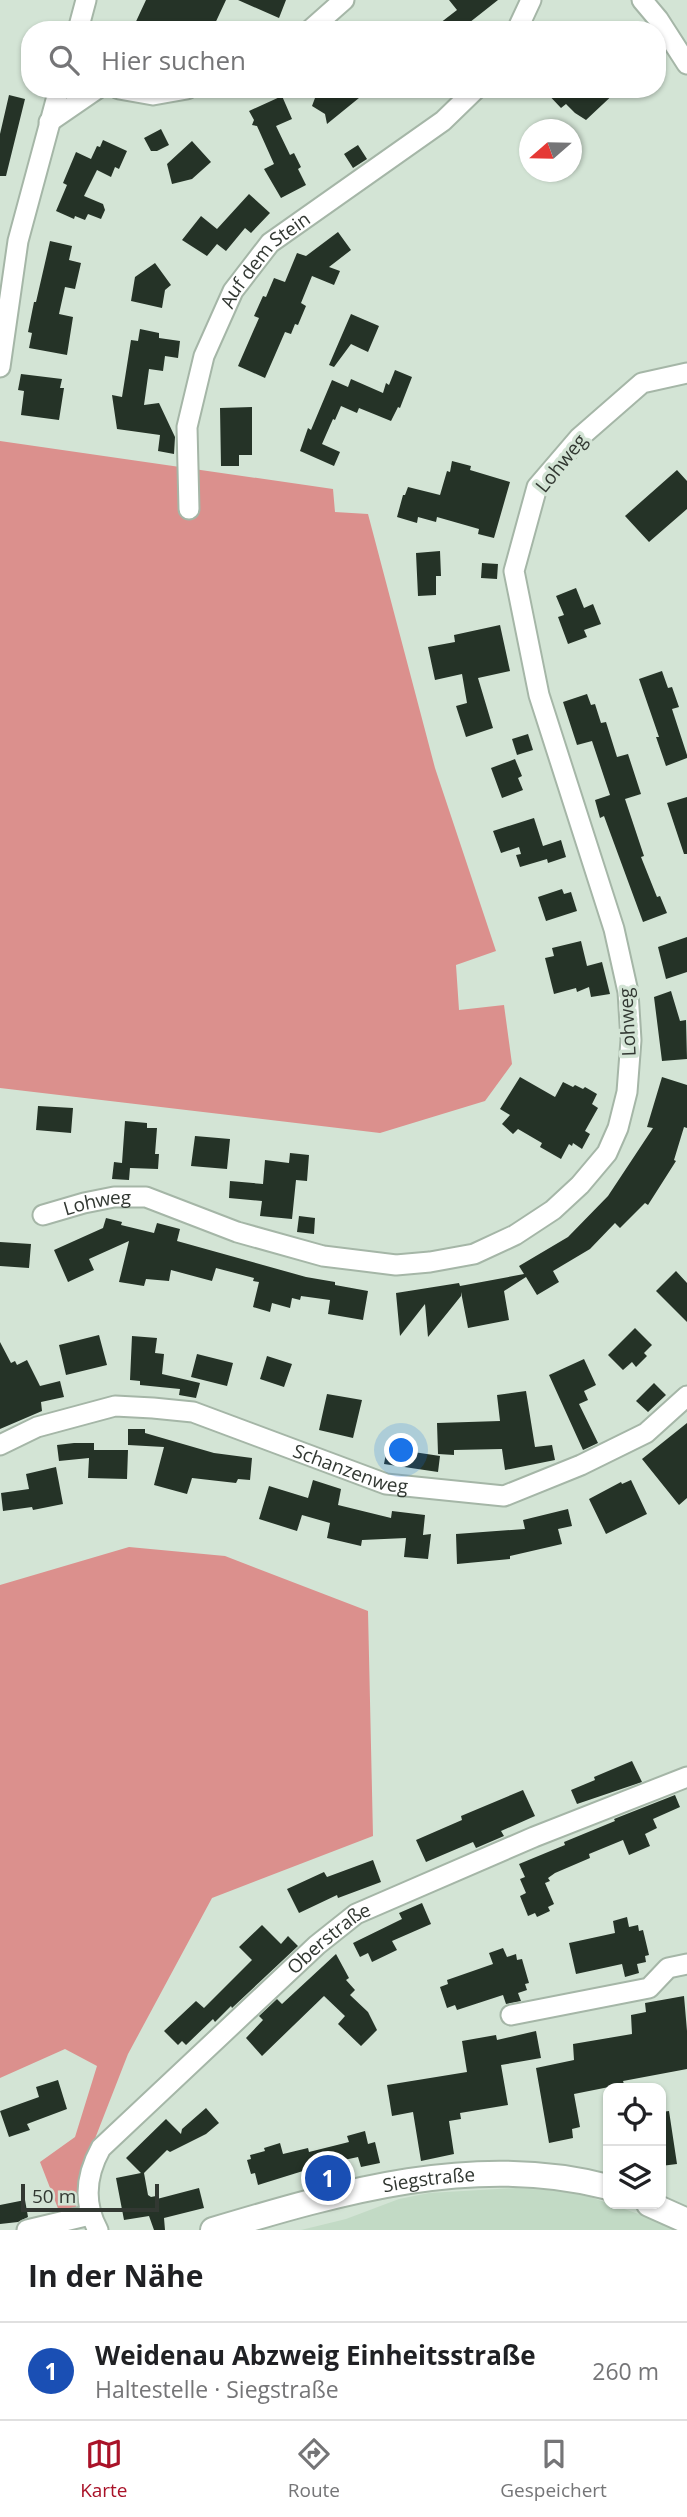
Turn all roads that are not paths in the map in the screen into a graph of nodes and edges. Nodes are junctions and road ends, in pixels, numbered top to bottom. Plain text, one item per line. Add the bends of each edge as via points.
1 (86, 0) edge
2 (344, 0) edge
3 (531, 0) edge
4 (642, 0) edge
5 (80, 21) edge
6 (320, 21) edge
7 (521, 21) edge
8 (658, 21) edge
9 (666, 32) edge
10 (687, 64) edge
11 (57, 98) edge
12 (84, 98) edge
13 (467, 98) edge
14 (50, 122) junction
15 (0, 367) edge
16 (687, 373) edge
17 (189, 509) dead end
18 (43, 1215) dead end
19 (687, 1396) edge
20 (0, 1445) edge
21 (687, 1777) edge
22 (687, 1964) edge
23 (511, 2015) dead end
24 (603, 2186) edge
25 (660, 2209) edge
26 (687, 2221) edge
27 (94, 2222) edge
28 (27, 2230) edge
29 (213, 2230) edge

1 - 5 street
2 - 6 street
3 - 7 street
4 - 8 street
9 - 10 street
11 - 14 street
12 - 14 street
13 - 17 street, Auf dem Stein via 443,121 270,243 233,291 204,356 187,427
14 - 15 street via 18,241
16 - 18 street, Lohweg via 642,383 579,438 537,487 514,571 539,695 614,929 628,992 627,1092 607,1153 553,1210 515,1235 474,1254 430,1262 396,1265 323,1256 237,1232 146,1197 104,1199
19 - 20 street, Schanzenweg via 646,1433 504,1496 386,1484 193,1412 166,1409 116,1406 37,1427
21 - 27 street, Oberstraße via 356,1914 317,1945 101,2148 92,2164 88,2189
22 - 23 street via 668,1968 649,1988
24 - 29 street, Siegstraße via 544,2175 445,2175 374,2187
25 - 26 street
27 - 28 street

